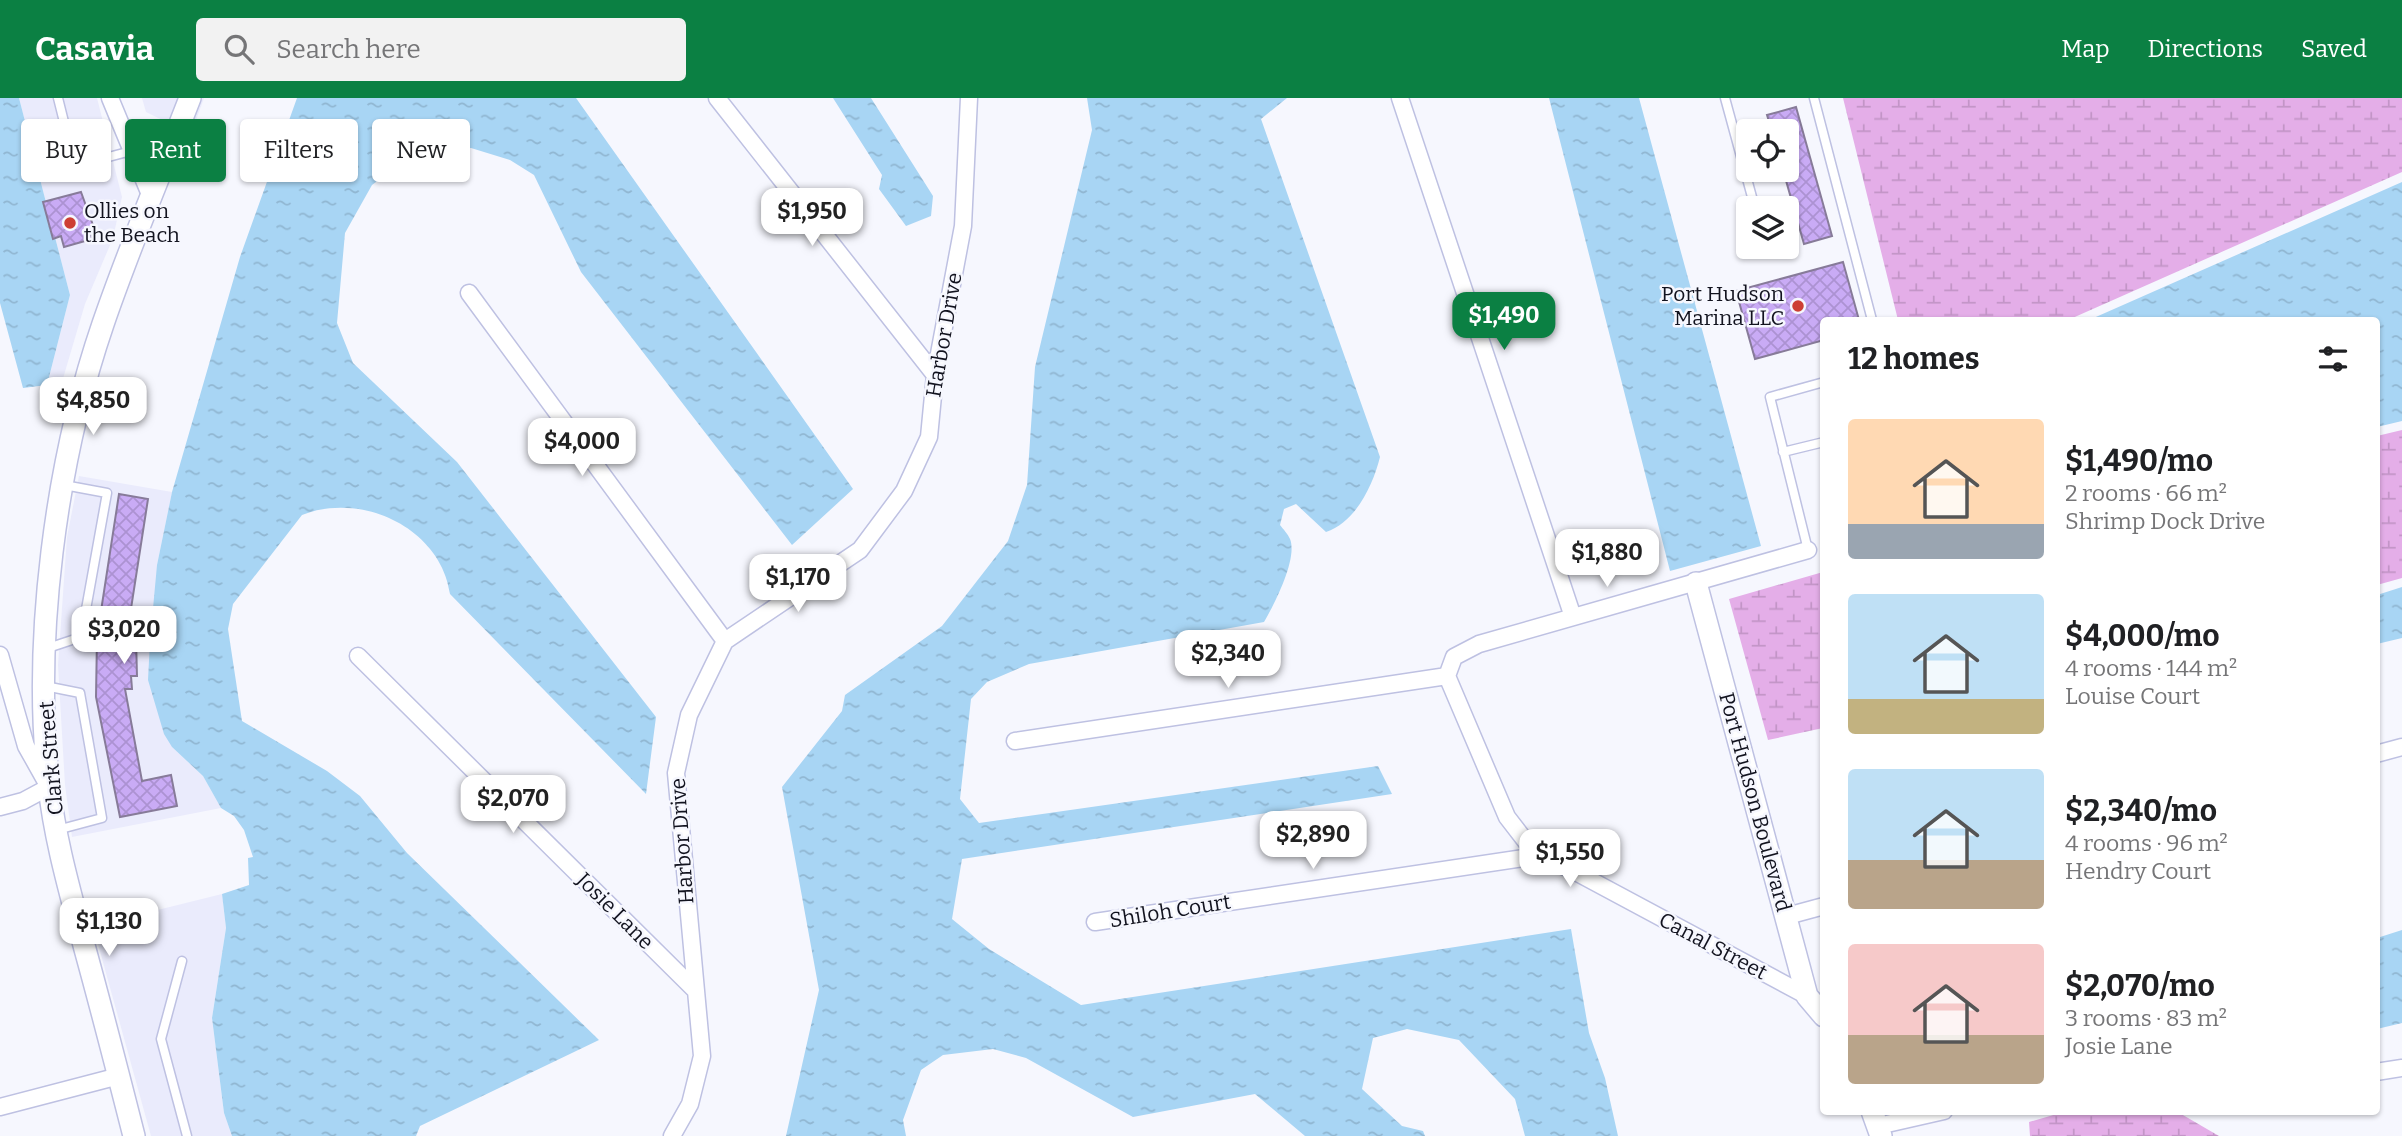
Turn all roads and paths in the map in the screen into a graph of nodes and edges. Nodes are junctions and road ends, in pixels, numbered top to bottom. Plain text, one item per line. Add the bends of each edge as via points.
1 (58, 98) edge
2 (110, 98) edge
3 (190, 98) edge
4 (717, 98) edge
5 (969, 98) edge
6 (1401, 98) edge
7 (1725, 98) edge
8 (1814, 98) edge
9 (125, 136) edge
10 (125, 153) edge
11 (144, 182) edge
12 (1752, 196) edge
13 (151, 197) junction
14 (469, 292) dead end
15 (1871, 317) edge
16 (936, 375) junction
17 (1820, 383) edge
18 (1820, 443) edge
19 (1783, 452) junction
20 (61, 484) junction
21 (1808, 550) joint
22 (1696, 583) junction
23 (1573, 617) junction
24 (725, 641) junction
25 (46, 648) junction
26 (0, 655) edge
27 (358, 656) dead end
28 (1447, 676) junction
29 (46, 686) junction
30 (1015, 741) dead end
31 (2402, 747) edge
32 (2380, 753) edge
33 (49, 788) junction
34 (0, 807) edge
35 (57, 830) junction
36 (1537, 856) junction
37 (1820, 907) edge
38 (1787, 916) junction
39 (1095, 922) dead end
40 (182, 961) dead end
41 (694, 989) junction
42 (1807, 996) junction
43 (1820, 1011) edge
44 (2402, 1068) edge
45 (2380, 1071) edge
46 (119, 1076) junction
47 (0, 1107) edge
48 (1923, 1115) edge
49 (1877, 1124) edge
50 (134, 1136) edge
51 (187, 1136) edge
52 (672, 1136) edge

1 - 10 lane via 75,166
2 - 9 street
3 - 13 street, Clark Street
4 - 16 street
5 - 16 street, Harbor Drive via 963,226
6 - 23 street
7 - 12 lane
8 - 15 lane
11 - 13 street
13 - 20 street, Clark Street via 102,326
14 - 24 street
16 - 24 street, Harbor Drive via 929,437 904,491 860,550
17 - 19 lane via 1770,397
18 - 19 lane
19 - 21 lane
20 - 25 street, Clark Street
20 - 25 lane via 107,493 81,637
21 - 22 street
22 - 23 street
22 - 38 street, Port Hudson Boulevard
23 - 28 street via 1479,644 1454,657
24 - 41 street, Harbor Drive via 689,715 676,773
25 - 29 street, Clark Street
26 - 33 street via 26,746
27 - 41 street, Josie Lane
28 - 30 street
28 - 36 street via 1507,817
29 - 33 street, Clark Street
29 - 35 lane via 80,693 102,818
31 - 32 street
33 - 34 street
33 - 35 street, Clark Street
35 - 46 street, Clark Street via 67,884
36 - 39 street, Shiloh Court
36 - 42 street, Canal Street via 1570,869
37 - 38 street
38 - 42 street, Port Hudson Boulevard
40 - 51 lane via 161,1039
41 - 52 street, Harbor Drive via 702,1056 690,1104
42 - 43 street, Port Hudson Boulevard
44 - 45 street
46 - 47 street
46 - 50 street, Clark Street
48 - 49 street

